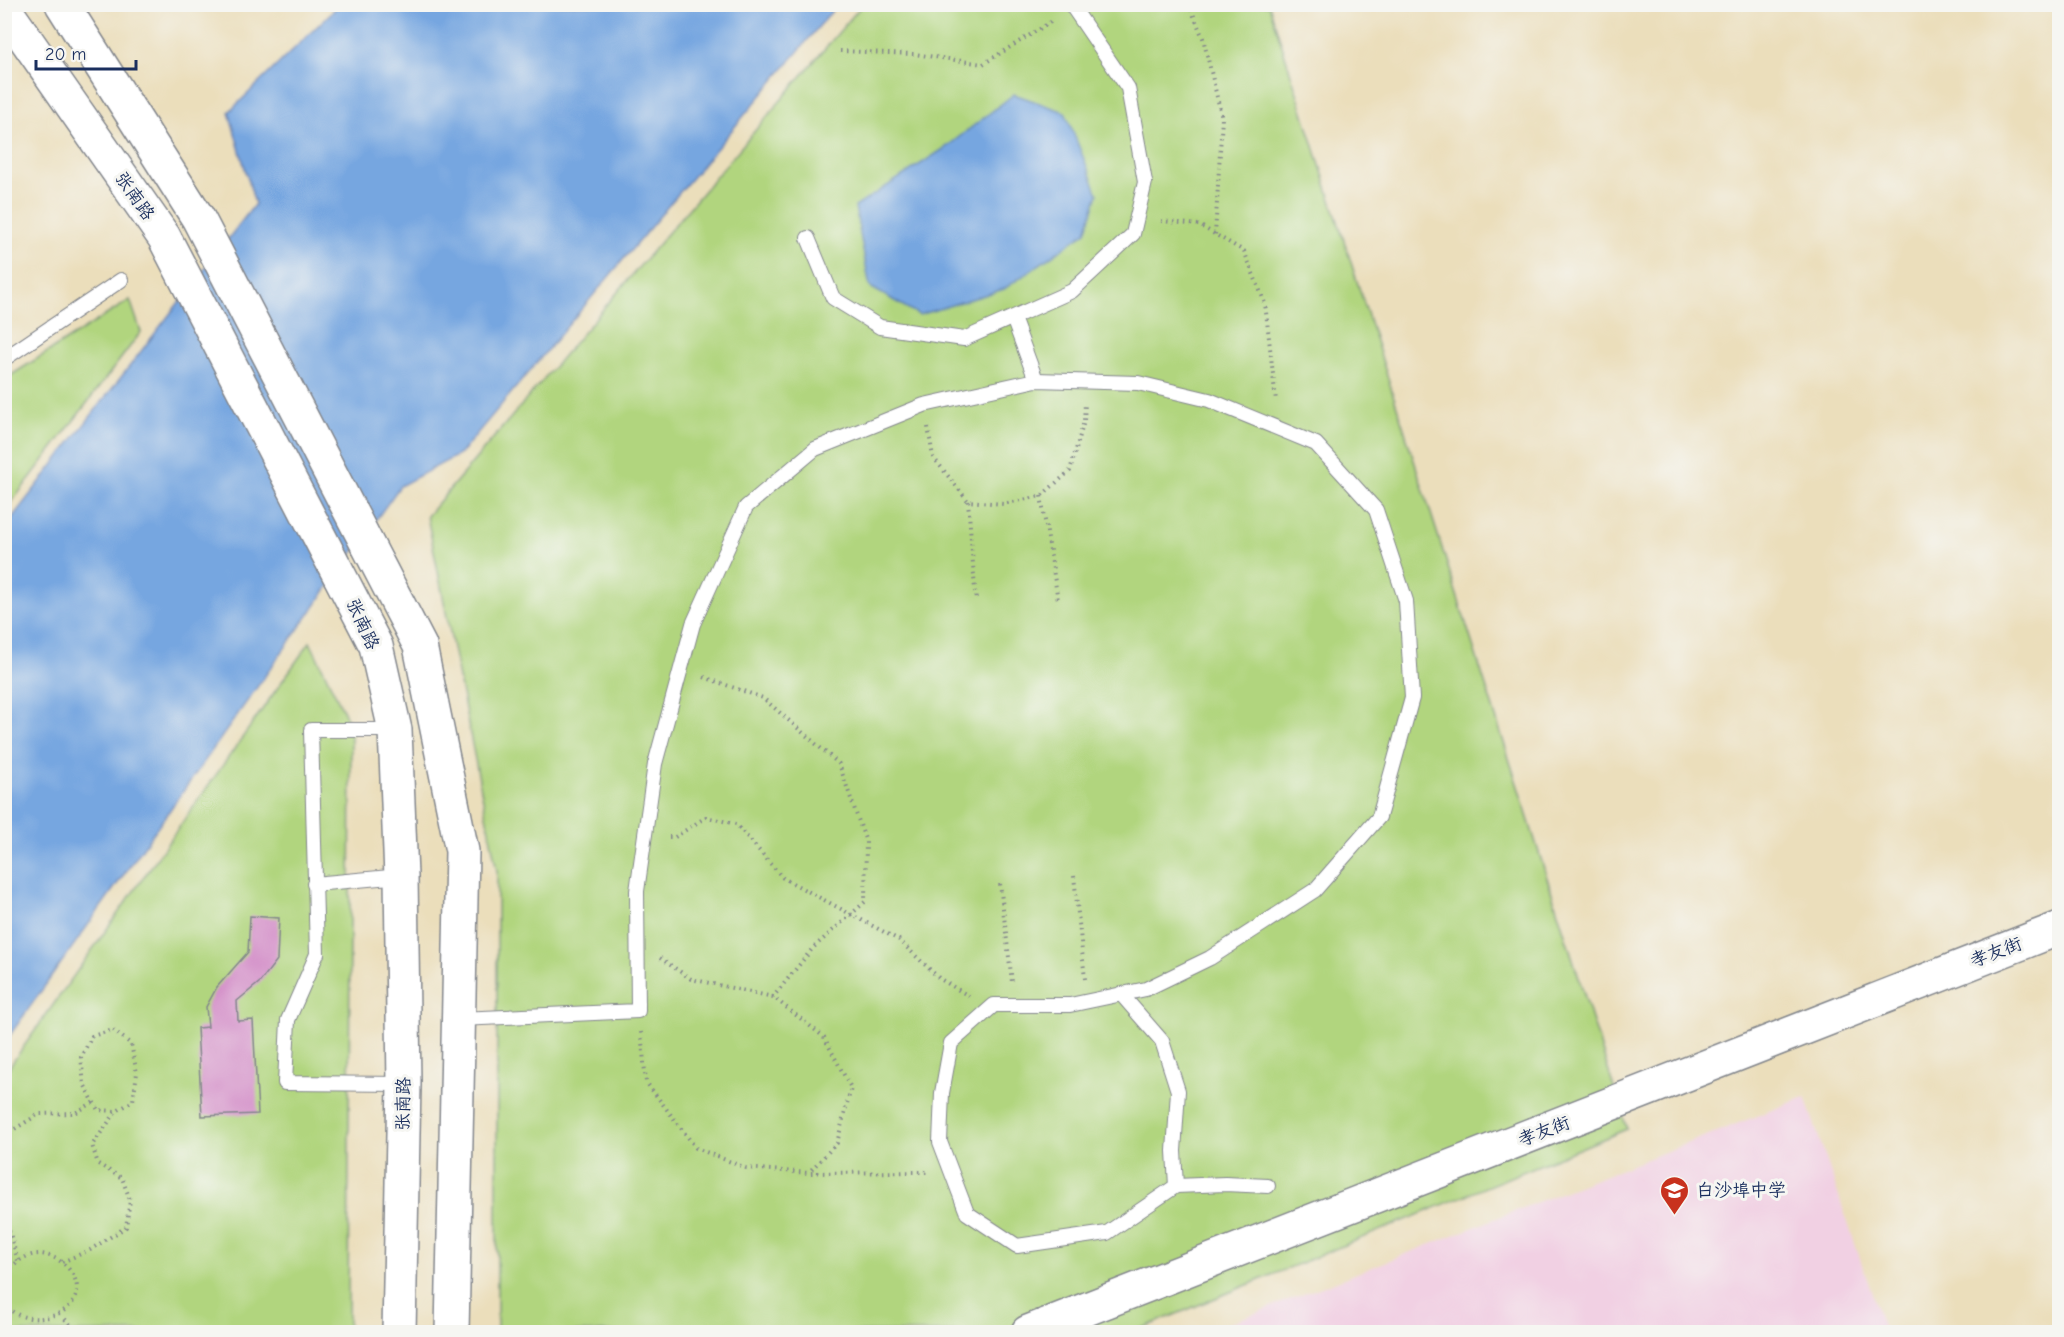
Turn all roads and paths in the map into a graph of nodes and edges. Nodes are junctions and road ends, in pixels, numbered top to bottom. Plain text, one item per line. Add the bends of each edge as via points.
1 (62, 4) edge
2 (1189, 4) edge
3 (1072, 6) joint
4 (4, 8) edge
5 (840, 51) dead end
6 (1137, 218) junction
7 (1215, 235) junction
8 (808, 238) dead end
9 (121, 280) dead end
10 (1012, 318) junction
11 (4, 359) edge
12 (1036, 380) junction
13 (1088, 381) junction
14 (924, 405) junction
15 (1278, 429) junction
16 (1041, 496) junction
17 (968, 501) junction
18 (1058, 600) dead end
19 (976, 602) dead end
20 (681, 668) junction
21 (395, 730) junction
22 (644, 839) junction
23 (401, 876) junction
24 (1074, 876) dead end
25 (314, 884) junction
26 (1000, 884) dead end
27 (851, 915) junction
28 (2060, 928) edge
29 (637, 942) junction
30 (1120, 994) junction
31 (773, 997) junction
32 (1087, 1001) junction
33 (994, 1005) junction
34 (1014, 1005) junction
35 (638, 1011) junction
36 (459, 1019) junction
37 (404, 1084) junction
38 (94, 1102) junction
39 (117, 1112) junction
40 (4, 1126) edge
41 (951, 1172) junction
42 (809, 1173) junction
43 (1176, 1186) junction
44 (1268, 1186) dead end
45 (4, 1213) edge
46 (18, 1261) junction
47 (62, 1262) junction
48 (4, 1278) edge
49 (4, 1304) edge
50 (65, 1318) junction
51 (59, 1322) dead end
52 (22, 1324) junction
53 (29, 1327) dead end
54 (15, 1332) edge
55 (76, 1332) edge
56 (399, 1332) edge
57 (452, 1332) edge
58 (1028, 1332) edge

1 - 36 main road via 198,218 420,646 462,851
2 - 7 path via 1203,38 1222,118
3 - 5 path via 1041,30 983,64 914,54
3 - 6 lane via 1128,88 1145,182
4 - 21 main road, 张南路 via 164,237 376,646
6 - 7 path via 1199,225
6 - 10 lane via 1133,234 1072,291
7 - 15 path via 1244,251 1265,303
8 - 10 lane via 833,298 880,327 964,339
9 - 11 lane
10 - 12 lane
12 - 13 lane
12 - 14 lane
13 - 15 lane via 1137,383 1209,400
13 - 16 path via 1084,421 1070,471
14 - 17 path via 933,457
14 - 20 lane via 815,448 746,507 693,624
15 - 30 lane via 1316,444 1376,510 1406,601 1412,698 1379,817 1315,890 1210,958 1146,989
16 - 17 path via 1003,504
16 - 18 path
17 - 19 path
20 - 22 lane via 655,764
20 - 27 path via 763,698 839,764 866,842 865,902
21 - 23 main road, 张南路
21 - 25 lane via 311,730
22 - 27 path via 675,837 706,817 736,824 783,878
22 - 29 lane via 637,891
23 - 25 lane
23 - 37 main road, 张南路
24 - 32 path
25 - 37 lane via 317,954 288,1020 285,1083
26 - 34 path
27 - 31 path via 813,948
27 - 33 path via 899,940 940,979
28 - 58 main road, 孝友街
29 - 31 path via 691,979
29 - 35 lane
30 - 32 lane
30 - 43 lane via 1162,1041 1178,1091
31 - 42 path via 824,1037 851,1088 837,1143
32 - 34 lane via 1070,1005
33 - 34 lane
33 - 41 lane via 951,1043 942,1093 940,1142
35 - 36 lane
35 - 42 path via 646,1082 696,1148 746,1168
36 - 57 main road
37 - 56 main road, 张南路
38 - 39 path via 98,1110
38 - 39 path via 84,1084 81,1057 92,1036 113,1030 131,1044 137,1073 133,1101
38 - 40 path via 75,1113 39,1114 13,1130
39 - 47 path via 92,1145 98,1164 122,1178 130,1200 126,1227
41 - 42 path
41 - 43 lane via 967,1213 1017,1246 1107,1233
43 - 44 lane
45 - 46 path
46 - 47 path via 40,1254
46 - 48 path
47 - 50 path via 76,1283 73,1308
49 - 52 path
50 - 51 path
50 - 55 path
52 - 53 path
52 - 54 path

